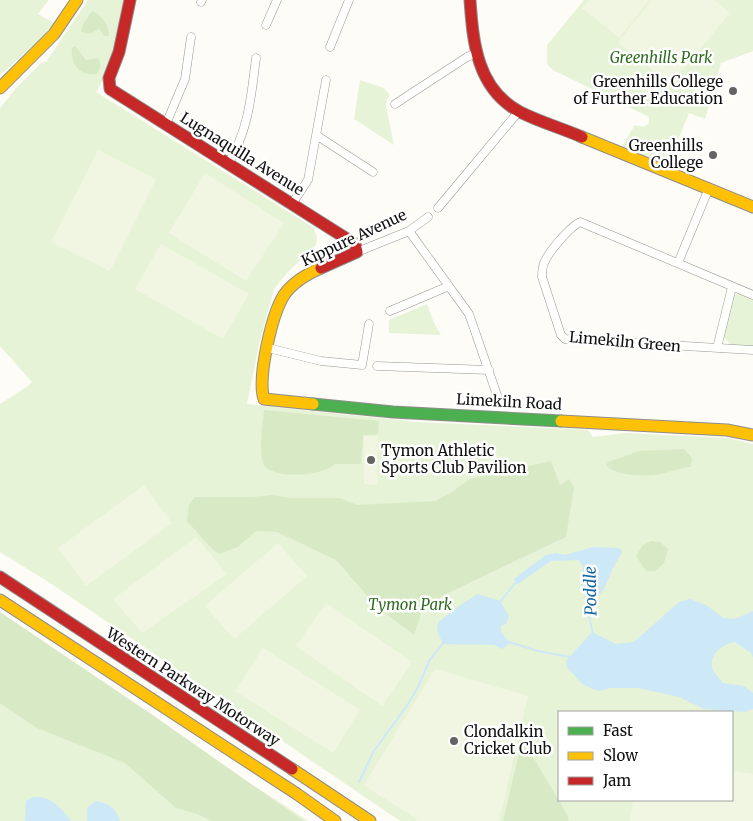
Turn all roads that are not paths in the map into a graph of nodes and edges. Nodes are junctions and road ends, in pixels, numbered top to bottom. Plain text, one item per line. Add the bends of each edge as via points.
1 (77, 0) edge
2 (130, 0) edge
3 (277, 0) edge
4 (349, 0) edge
5 (470, 0) edge
6 (266, 25) dead end
7 (191, 37) dead end
8 (330, 47) dead end
9 (477, 53) junction
10 (256, 58) dead end
11 (326, 80) dead end
12 (0, 88) edge
13 (395, 104) dead end
14 (519, 112) junction
15 (166, 124) junction
16 (316, 135) junction
17 (228, 164) junction
18 (373, 172) dead end
19 (709, 188) junction
20 (292, 204) junction
21 (753, 207) edge
22 (438, 208) dead end
23 (428, 217) dead end
24 (409, 231) junction
25 (358, 252) junction
26 (678, 263) junction
27 (449, 286) junction
28 (732, 287) junction
29 (753, 295) edge
30 (390, 311) dead end
31 (369, 324) dead end
32 (268, 348) junction
33 (717, 348) junction
34 (753, 350) edge
35 (377, 366) dead end
36 (488, 370) junction
37 (497, 395) dead end
38 (264, 398) joint
39 (753, 435) edge
40 (0, 577) edge
41 (0, 600) edge
42 (335, 821) edge
43 (370, 821) edge

1 - 12 main road via 50,38
2 - 15 main road, Lugnaquilla Avenue via 118,57 107,84
3 - 6 street
4 - 8 street
5 - 9 main road
7 - 15 street via 185,79
9 - 13 street
9 - 14 main road via 492,86
10 - 17 street via 249,115
11 - 16 street
14 - 19 main road
14 - 22 street
15 - 17 main road, Lugnaquilla Avenue
16 - 18 street
16 - 20 street via 308,180
17 - 20 main road, Lugnaquilla Avenue
19 - 21 main road
19 - 26 street
20 - 25 main road, Lugnaquilla Avenue via 355,244
23 - 24 street, Kippure Avenue
24 - 25 street, Kippure Avenue
24 - 27 street
25 - 32 main road, Kippure Avenue via 307,275 289,289 276,312
26 - 28 street, Limekiln Green
26 - 33 street, Limekiln Green via 580,222 544,261 542,277 561,335 566,339
27 - 30 street
27 - 36 street via 469,314
28 - 29 street, Limekiln Green
28 - 33 street
31 - 32 street via 362,365 321,361
32 - 38 main road, Kippure Avenue via 262,378
33 - 34 street, Limekiln Green
35 - 36 street
36 - 37 street
38 - 39 main road, Limekiln Road via 394,412 683,427
40 - 43 main road, Western Parkway Motorway
41 - 42 main road

